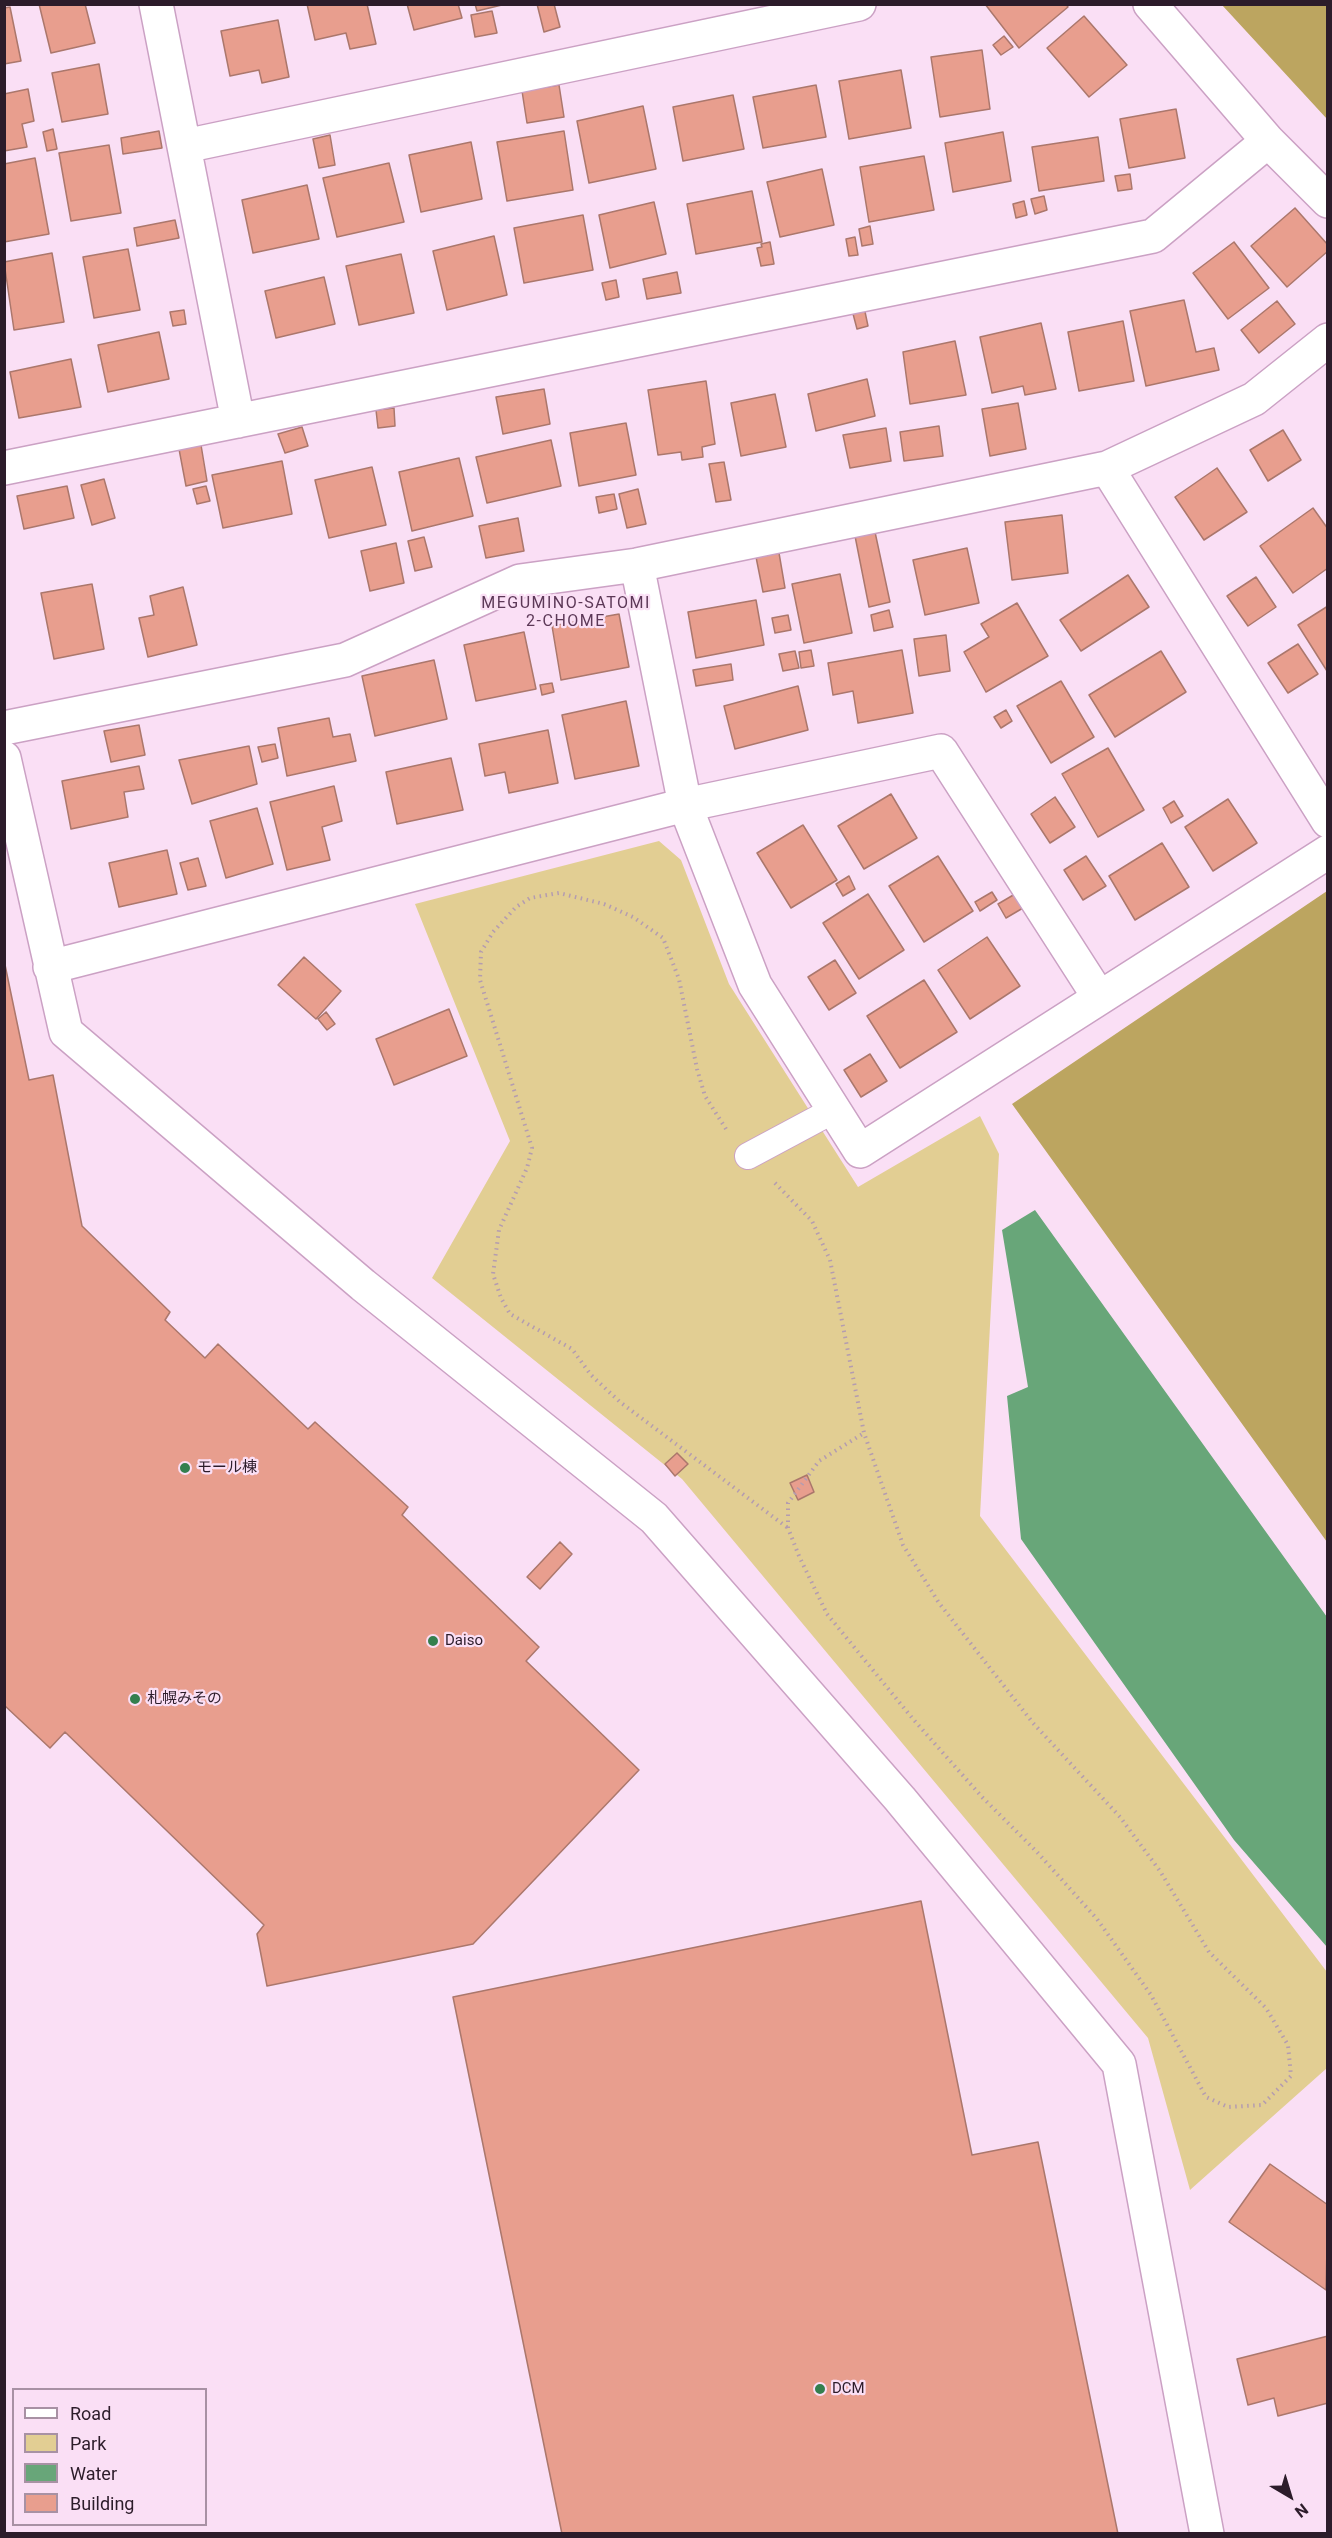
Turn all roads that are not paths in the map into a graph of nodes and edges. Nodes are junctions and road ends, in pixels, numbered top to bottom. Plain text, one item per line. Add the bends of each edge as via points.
1 (156, 4) edge
2 (859, 4) edge
3 (1150, 4) edge
4 (1268, 141) junction
5 (185, 146) junction
6 (1328, 201) edge
7 (1328, 340) edge
8 (238, 421) junction
9 (4, 468) edge
10 (1107, 468) junction
11 (637, 565) junction
12 (4, 728) edge
13 (4, 758) edge
14 (685, 805) junction
15 (1328, 821) edge
16 (1328, 852) edge
17 (50, 967) junction
18 (1099, 997) junction
19 (834, 1110) junction
20 (747, 1156) road end
21 (1207, 2534) edge

1 - 5 street
2 - 5 street
3 - 4 street
4 - 6 street
4 - 8 street via 1153,236
5 - 8 street
7 - 10 street via 1254,399
8 - 9 street
10 - 11 street
10 - 15 street
11 - 12 street via 520,581 345,660
11 - 14 street
13 - 17 street
14 - 17 street
14 - 18 street via 941,751
14 - 19 street via 755,985
16 - 18 street
17 - 21 street via 66,1032 363,1285 654,1518 900,1799 1119,2064
18 - 19 street via 860,1150
19 - 20 lane

